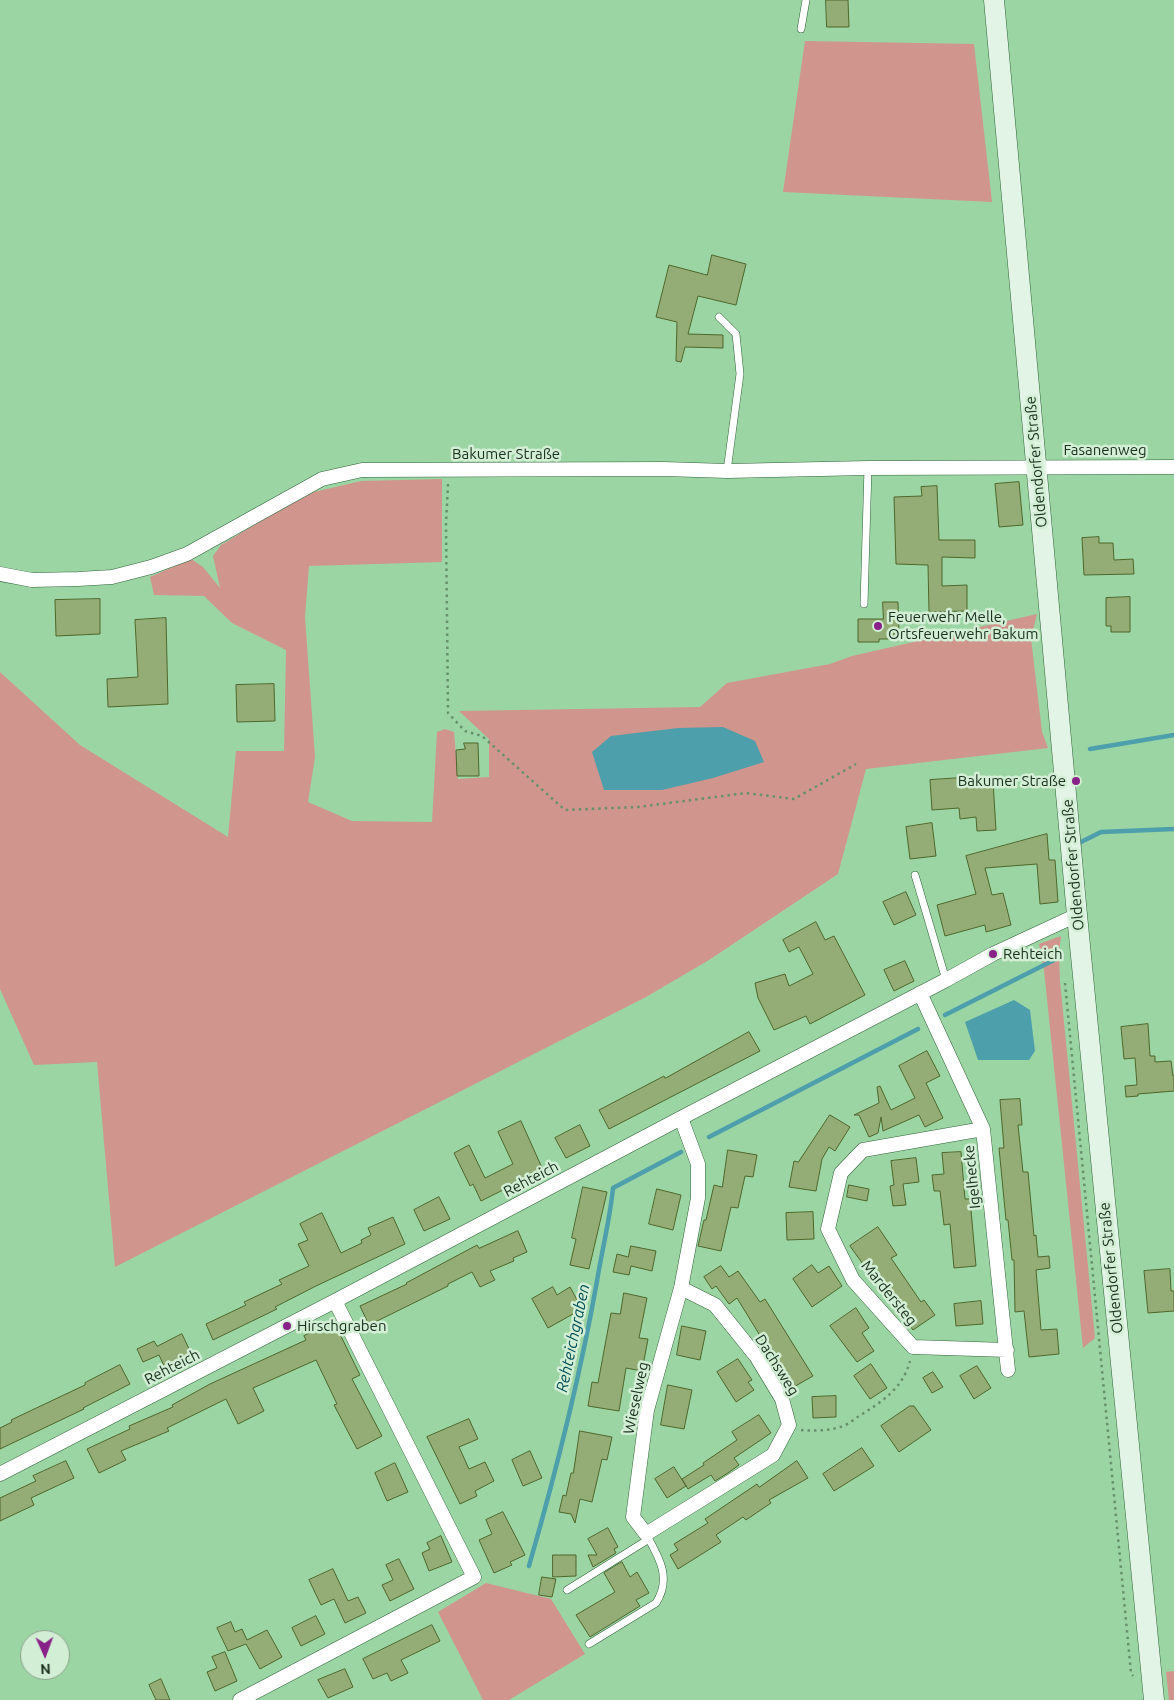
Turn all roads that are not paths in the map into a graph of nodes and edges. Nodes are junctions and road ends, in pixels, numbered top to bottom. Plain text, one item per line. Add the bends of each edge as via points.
1 (806, 0) edge
2 (994, 0) edge
3 (801, 29) dead end
4 (719, 317) dead end
5 (1037, 467) junction
6 (1174, 467) edge
7 (868, 468) junction
8 (728, 471) junction
9 (0, 574) edge
10 (864, 604) dead end
11 (915, 875) dead end
12 (1077, 915) junction
13 (946, 980) junction
14 (920, 993) junction
15 (681, 1118) junction
16 (983, 1129) junction
17 (681, 1288) junction
18 (335, 1301) junction
19 (1007, 1350) junction
20 (1008, 1370) dead end
21 (0, 1474) edge
22 (648, 1536) junction
23 (567, 1590) dead end
24 (589, 1644) dead end
25 (240, 1700) edge
26 (1154, 1700) edge

1 - 3 lane
2 - 5 main road, Oldendorfer Straße
4 - 8 lane via 736,334 740,374
5 - 6 street, Fasanenweg
5 - 7 street, Bakumer Straße
5 - 12 main road, Oldendorfer Straße
7 - 8 street, Bakumer Straße
7 - 10 lane
8 - 9 street, Bakumer Straße via 362,470 322,480 187,554 112,577 32,580
11 - 13 lane
12 - 13 street, Rehteich
12 - 26 main road, Oldendorfer Straße
13 - 14 street, Rehteich
14 - 15 street, Rehteich
14 - 16 street, Igelhecke
15 - 17 street, Wieselweg via 698,1164 698,1198
15 - 18 street, Rehteich
16 - 19 street, Igelhecke
16 - 19 street, Mardersteg via 862,1150 841,1173 828,1229 853,1280 913,1348
17 - 22 street, Wieselweg via 647,1410 633,1517
17 - 22 street, Dachsweg via 715,1305 756,1356 782,1399 790,1425 773,1455
18 - 21 street, Rehteich
18 - 25 street via 474,1577
19 - 20 street, Igelhecke
22 - 23 lane
22 - 24 lane, Wieselweg via 658,1554 664,1577 662,1593 656,1603

